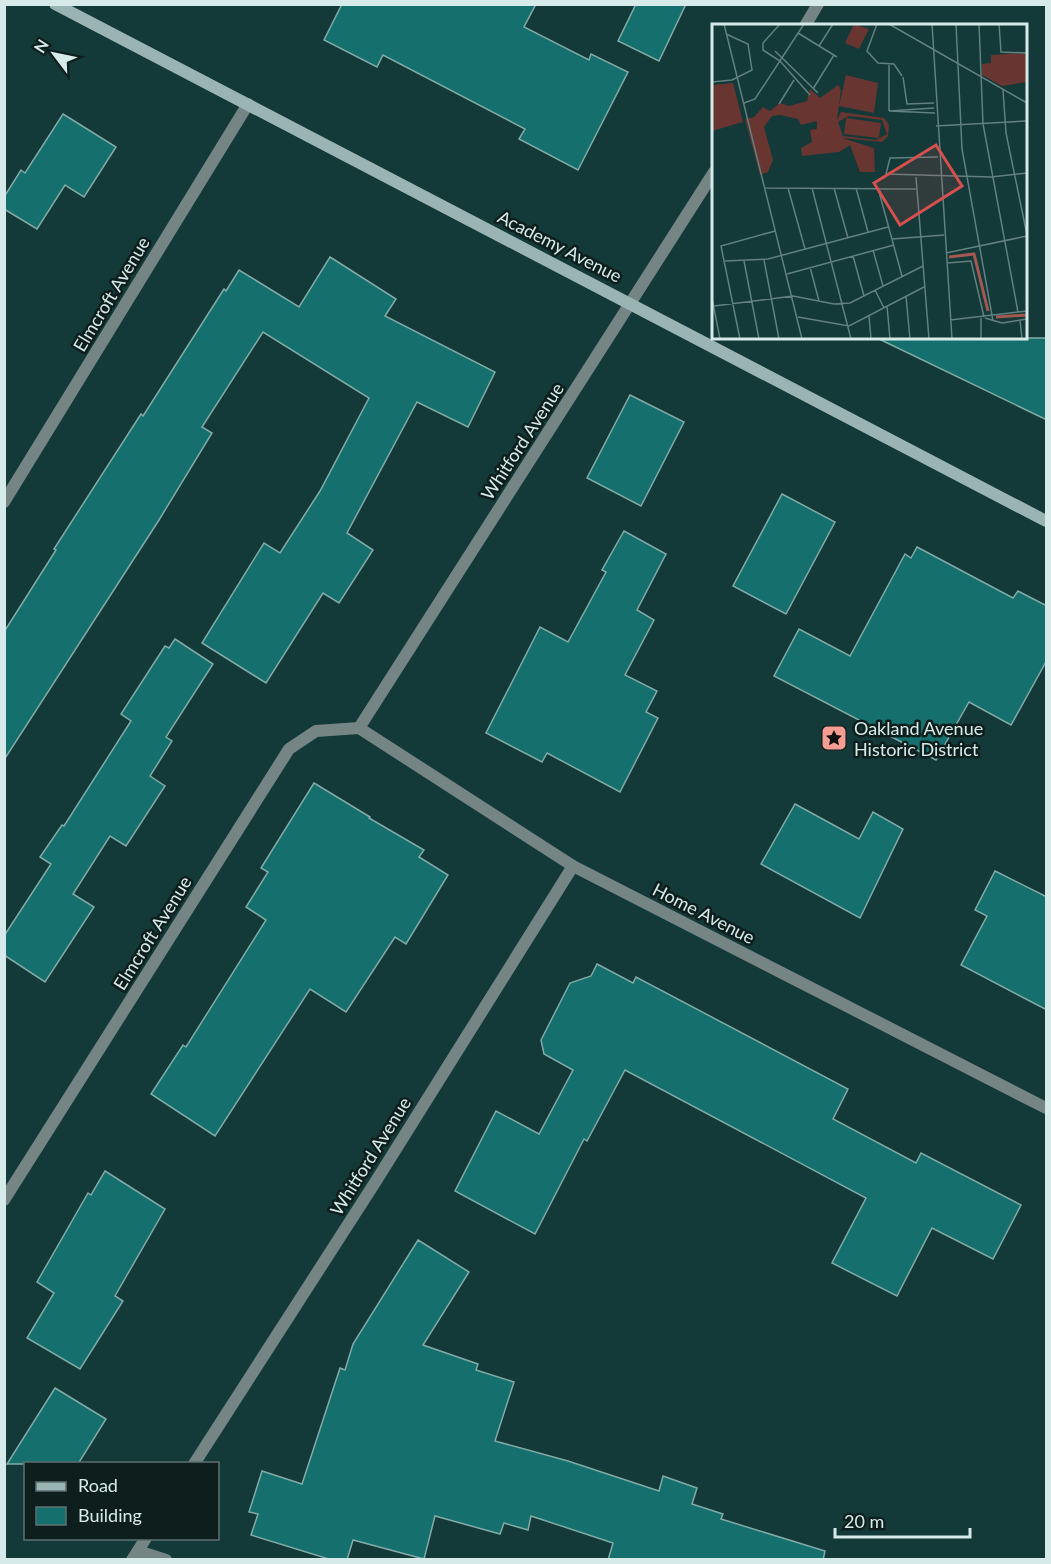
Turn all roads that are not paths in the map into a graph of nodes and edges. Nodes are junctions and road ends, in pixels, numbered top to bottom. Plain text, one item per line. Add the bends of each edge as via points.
1 (55, 4) edge
2 (818, 4) edge
3 (806, 24) edge
4 (248, 104) junction
5 (712, 175) edge
6 (631, 304) junction
7 (4, 502) edge
8 (1047, 521) edge
9 (359, 728) junction
10 (573, 866) junction
11 (1047, 1108) edge
12 (4, 1200) edge
13 (195, 1462) edge
14 (145, 1540) edge
15 (135, 1555) edge
16 (166, 1560) edge

1 - 4 street, Academy Avenue
2 - 3 street
4 - 6 street, Academy Avenue
4 - 7 street, Elmcroft Avenue
5 - 6 street, Whitford Avenue
6 - 8 street, Academy Avenue
6 - 9 street, Whitford Avenue
9 - 10 street, Home Avenue
9 - 12 street, Elmcroft Avenue via 316,731 289,749
10 - 11 street, Home Avenue
10 - 13 street, Whitford Avenue
14 - 15 street
15 - 16 street

